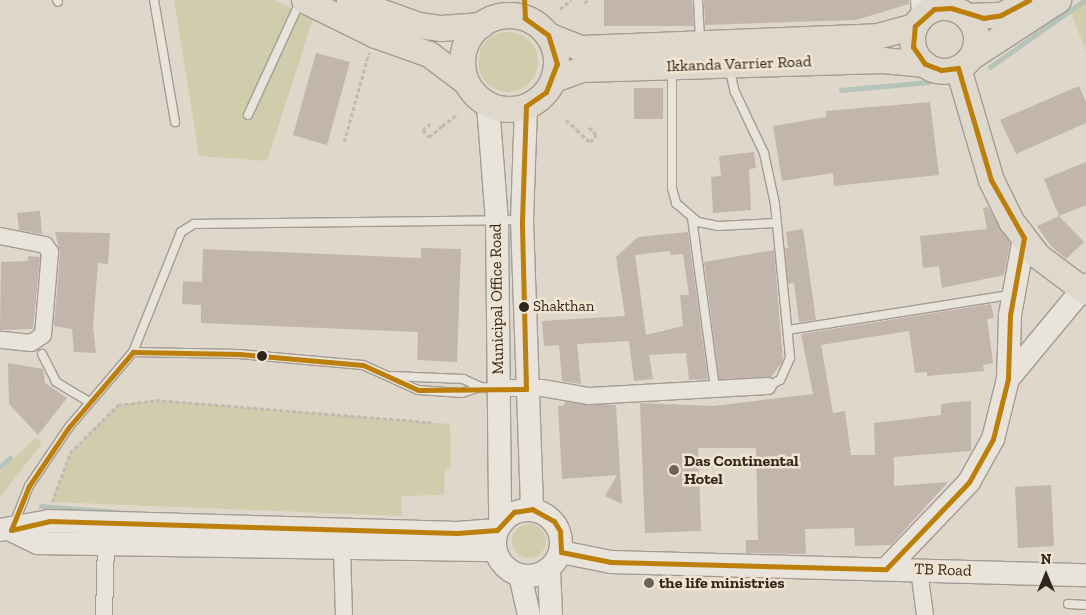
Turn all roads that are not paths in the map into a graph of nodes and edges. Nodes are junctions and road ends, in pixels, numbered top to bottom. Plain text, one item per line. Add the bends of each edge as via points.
1 (154, 0) edge
2 (302, 0) edge
3 (349, 0) edge
4 (698, 0) edge
5 (1029, 0) edge
6 (1058, 0) edge
7 (955, 8) edge
8 (525, 9) edge
9 (491, 14) edge
10 (920, 14) edge
11 (548, 35) junction
12 (700, 43) junction
13 (965, 62) junction
14 (925, 64) junction
15 (728, 65) junction
16 (672, 66) junction
17 (554, 79) junction
18 (466, 82) junction
19 (488, 104) junction
20 (526, 106) junction
21 (248, 115) dead end
22 (175, 122) dead end
23 (692, 218) junction
24 (522, 220) junction
25 (497, 221) junction
26 (777, 223) junction
27 (0, 236) edge
28 (1024, 238) junction
29 (1084, 289) edge
30 (1013, 295) junction
31 (788, 330) junction
32 (0, 340) edge
33 (133, 352) junction
34 (42, 354) dead end
35 (387, 376) junction
36 (1008, 379) junction
37 (768, 386) joint
38 (490, 388) junction
39 (526, 389) junction
40 (715, 389) junction
41 (89, 402) junction
42 (532, 510) junction
43 (6, 530) edge
44 (498, 535) junction
45 (106, 545) junction
46 (342, 549) junction
47 (555, 561) junction
48 (886, 569) junction
49 (919, 570) junction
50 (1086, 575) edge
51 (520, 576) junction
52 (1068, 604) dead end
53 (1086, 605) edge
54 (104, 615) edge
55 (344, 615) edge
56 (529, 615) edge
57 (551, 615) edge
58 (925, 615) edge

1 - 22 lane
2 - 18 main road via 375,35 429,54
2 - 21 lane
3 - 9 main road via 419,25 441,28
4 - 12 lane
5 - 7 main road via 1001,15
6 - 13 main road
7 - 10 main road via 934,9
7 - 13 main road via 977,39
8 - 9 main road
8 - 11 main road
9 - 18 main road via 463,51
10 - 12 main road, Ikkanda Varrier Road via 877,36
10 - 14 main road via 913,47
11 - 12 main road, Ikkanda Varrier Road via 581,48
11 - 17 main road via 557,64
13 - 14 main road via 941,70
13 - 28 main road via 991,180
14 - 15 main road, Ikkanda Varrier Road via 882,60
15 - 16 main road, Ikkanda Varrier Road
15 - 26 lane via 735,92 764,153
16 - 17 main road, Ikkanda Varrier Road via 582,70
16 - 23 lane via 672,188 676,203
17 - 20 main road via 539,99
18 - 19 main road
19 - 20 main road via 502,109
19 - 25 main road, Municipal Office Road
20 - 24 main road
23 - 26 lane via 718,226
23 - 40 lane
24 - 25 lane
24 - 39 main road
25 - 33 lane via 194,224 181,232
25 - 38 main road, Municipal Office Road
26 - 31 lane
27 - 32 street via 45,245 50,252 43,335 31,343
28 - 29 main road via 1038,256
28 - 30 main road
29 - 36 main road
30 - 31 lane
30 - 36 main road
31 - 37 lane via 790,358 786,371 780,380
33 - 35 lane via 239,354 362,365
33 - 41 lane
34 - 41 lane via 56,382
35 - 38 lane via 463,379
35 - 38 lane via 418,390 462,393
36 - 48 main road via 992,439 969,482
37 - 40 street
38 - 39 street
38 - 44 main road, Municipal Office Road
39 - 40 street via 589,396
39 - 42 main road
41 - 43 lane via 29,486
42 - 44 main road via 514,512
42 - 47 main road via 554,521 560,531
43 - 44 main road via 49,522
43 - 45 main road via 38,543
44 - 46 main road
44 - 51 main road via 504,566
45 - 46 main road
45 - 54 street
46 - 55 street
47 - 48 main road, TB Road
47 - 51 main road via 540,574
47 - 57 main road
48 - 49 main road, TB Road
49 - 50 main road, TB Road
49 - 58 street
51 - 56 main road
52 - 53 lane

